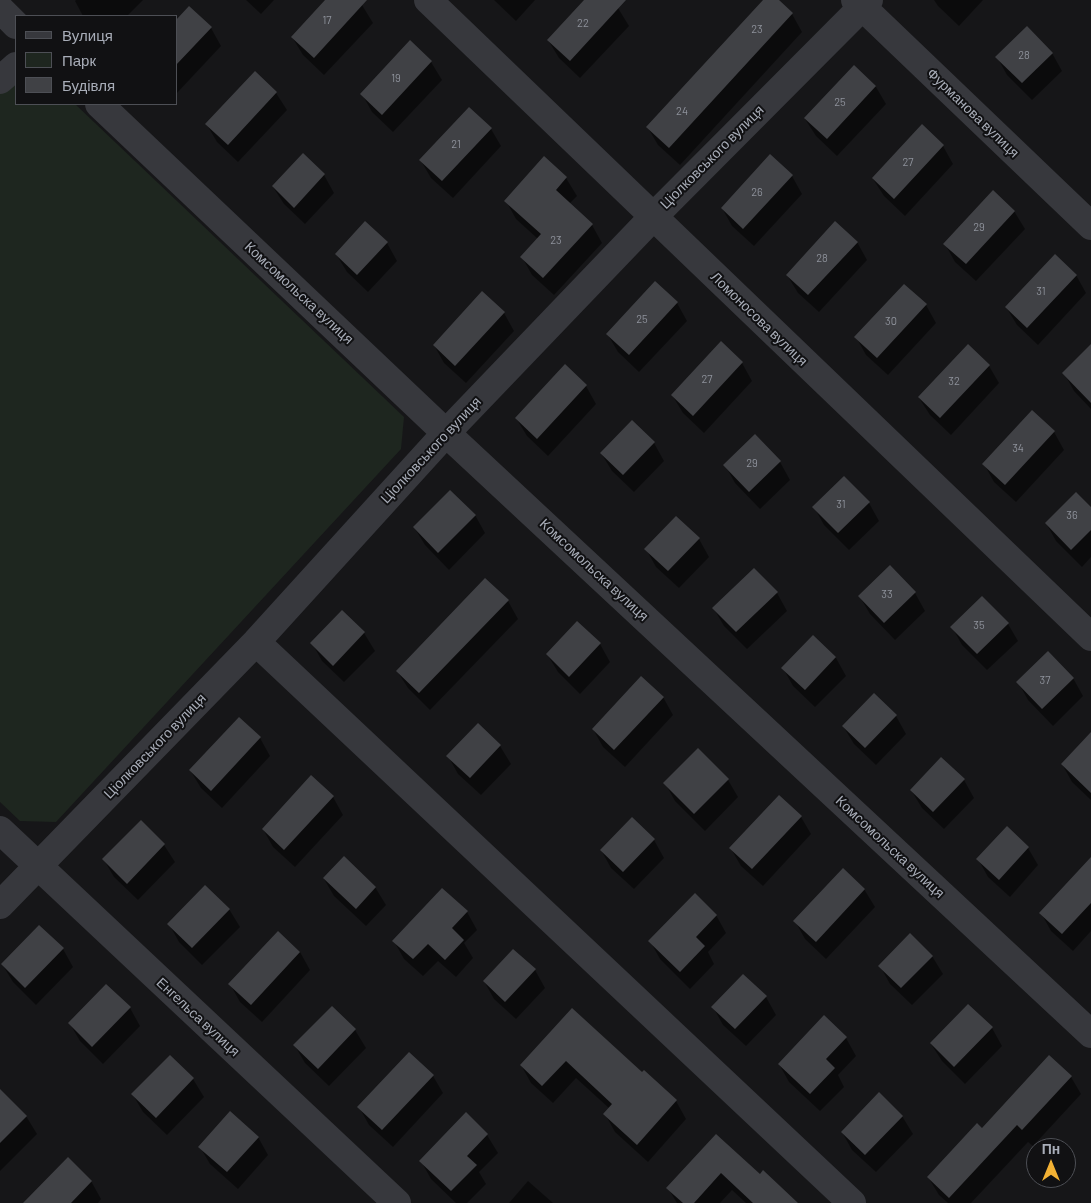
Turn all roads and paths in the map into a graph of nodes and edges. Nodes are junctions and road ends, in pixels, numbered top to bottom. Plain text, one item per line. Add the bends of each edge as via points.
1 (428, 0) edge
2 (862, 2) edge
3 (0, 9) edge
4 (15, 23) edge
5 (15, 67) edge
6 (0, 80) edge
7 (100, 105) edge
8 (653, 216) junction
9 (1091, 226) edge
10 (446, 432) junction
11 (1091, 637) edge
12 (256, 642) junction
13 (0, 830) edge
14 (38, 866) junction
15 (0, 905) edge
16 (1091, 1034) edge
17 (397, 1203) edge
18 (852, 1203) edge

1 - 8 street, Ломоносова вулиця
2 - 8 street, Ціолковського вулиця
2 - 9 street, Фурманова вулиця
3 - 4 street
5 - 6 street
7 - 10 street, Комсомольска вулиця
8 - 10 street, Ціолковського вулиця
8 - 11 street, Ломоносова вулиця
10 - 12 street, Ціолковського вулиця
10 - 16 street, Комсомольска вулиця
12 - 14 street, Ціолковського вулиця
12 - 18 street
13 - 14 street, Енгельса вулиця
14 - 15 street, Ціолковського вулиця
14 - 17 street, Енгельса вулиця

